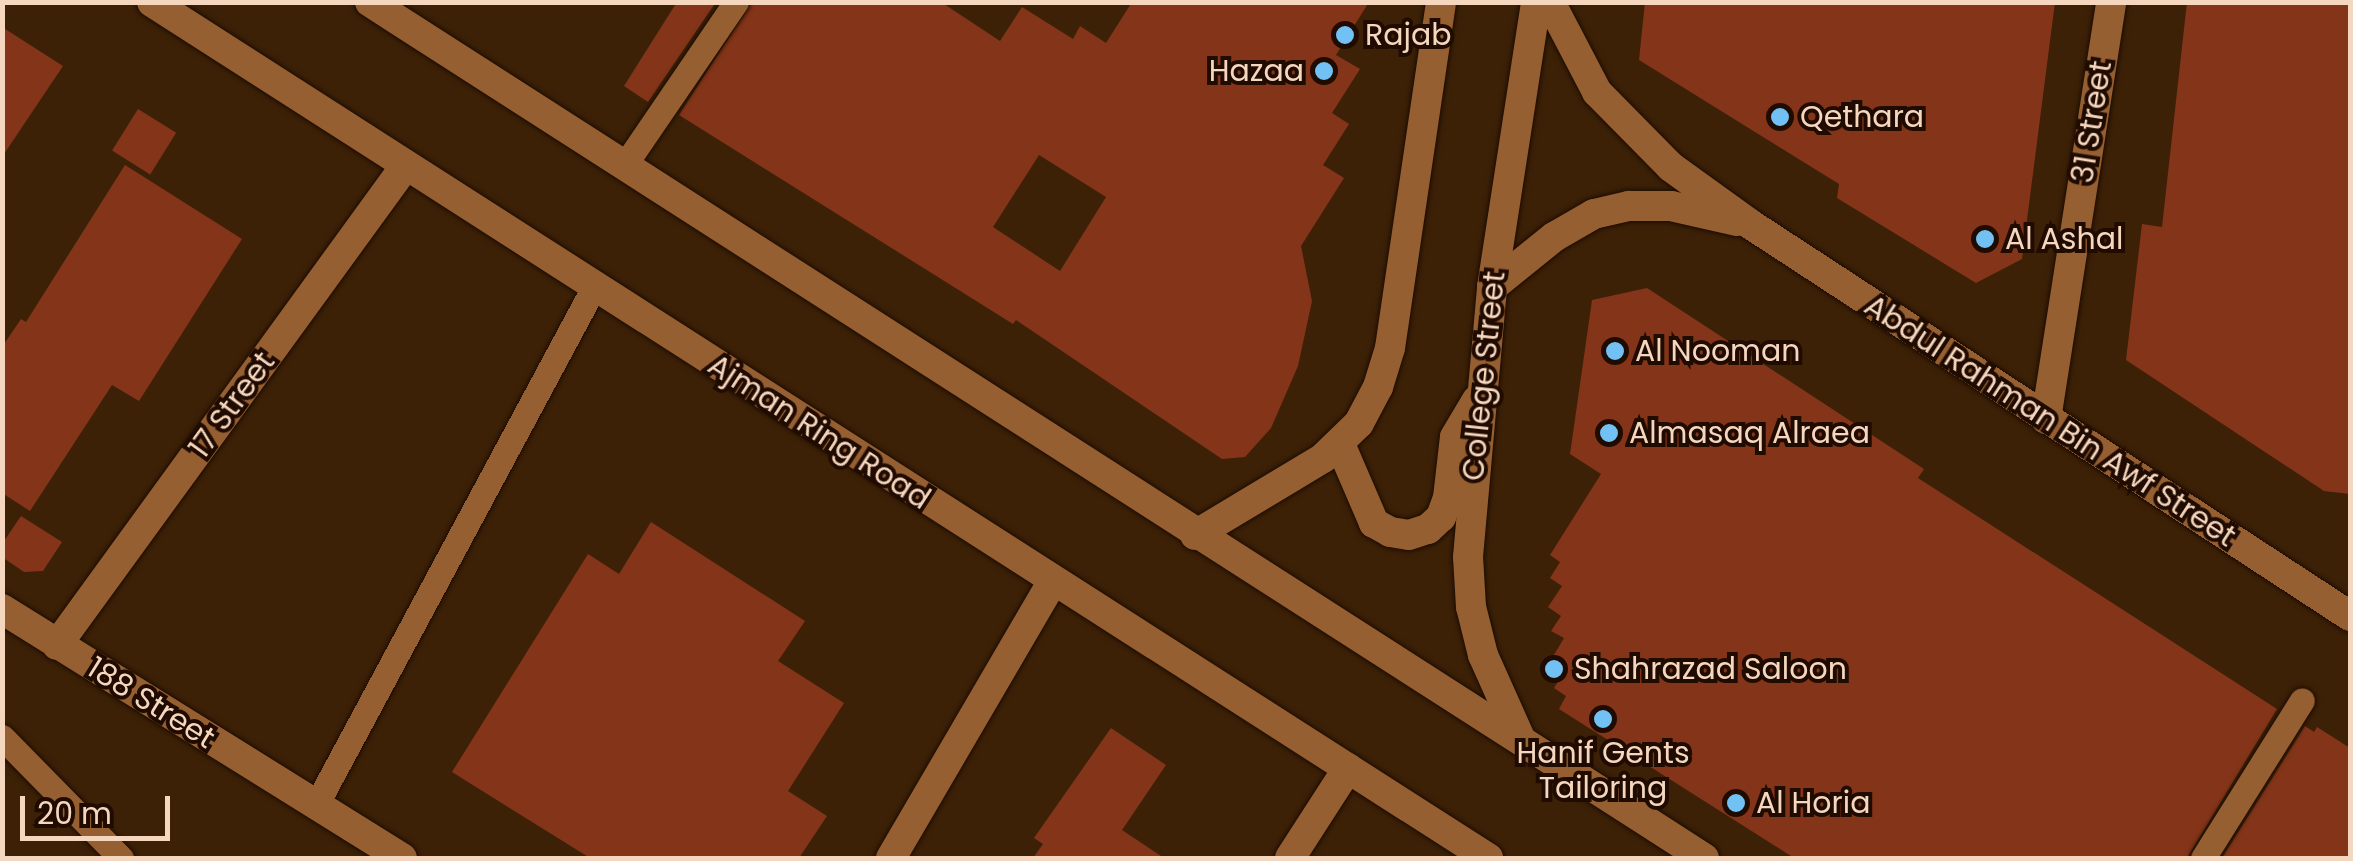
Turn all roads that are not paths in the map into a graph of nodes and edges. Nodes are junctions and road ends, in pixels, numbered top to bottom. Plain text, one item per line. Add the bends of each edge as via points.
1 (152, 2) edge
2 (370, 2) edge
3 (736, 2) edge
4 (1442, 2) edge
5 (1536, 2) edge
6 (1550, 2) edge
7 (2111, 2) edge
8 (406, 165) junction
9 (624, 166) junction
10 (1750, 224) junction
11 (594, 286) junction
12 (1492, 287) junction
13 (1480, 397) junction
14 (2046, 420) junction
15 (1340, 444) junction
16 (1195, 535) junction
17 (1052, 582) junction
18 (2, 608) edge
19 (2350, 616) edge
20 (57, 645) junction
21 (2302, 700) dead end
22 (2, 737) edge
23 (1523, 743) junction
24 (1348, 768) junction
25 (316, 805) junction
26 (121, 858) edge
27 (402, 858) edge
28 (891, 858) edge
29 (1290, 858) edge
30 (1488, 858) edge
31 (1704, 858) edge
32 (2202, 858) edge

1 - 8 main road, Ajman Ring Road
2 - 9 main road
3 - 9 lane
4 - 15 main road via 1390,348 1378,387
5 - 12 main road, College Street
6 - 10 main road, Abdul Rahman Bin Awf Street via 1597,92 1632,133
7 - 14 main road, 31 Street
8 - 11 main road, Ajman Ring Road
8 - 20 main road, 17 Street
9 - 16 main road
10 - 12 main road, Abdul Rahman Bin Awf Street via 1672,206 1594,214
10 - 14 main road, Abdul Rahman Bin Awf Street
11 - 17 main road, Ajman Ring Road
11 - 25 lane
12 - 13 main road, College Street
13 - 15 main road via 1459,424 1448,498 1428,529 1410,535 1374,522
13 - 23 main road, College Street via 1468,556 1471,607 1483,655
14 - 19 main road, Abdul Rahman Bin Awf Street
15 - 16 main road via 1298,477
16 - 23 main road
17 - 24 main road, Ajman Ring Road
17 - 28 main road
18 - 20 main road, 188 Street
20 - 25 main road, 188 Street
21 - 32 lane
22 - 26 lane
23 - 31 main road
24 - 29 main road
24 - 30 main road, Ajman Ring Road
25 - 27 main road, 188 Street

